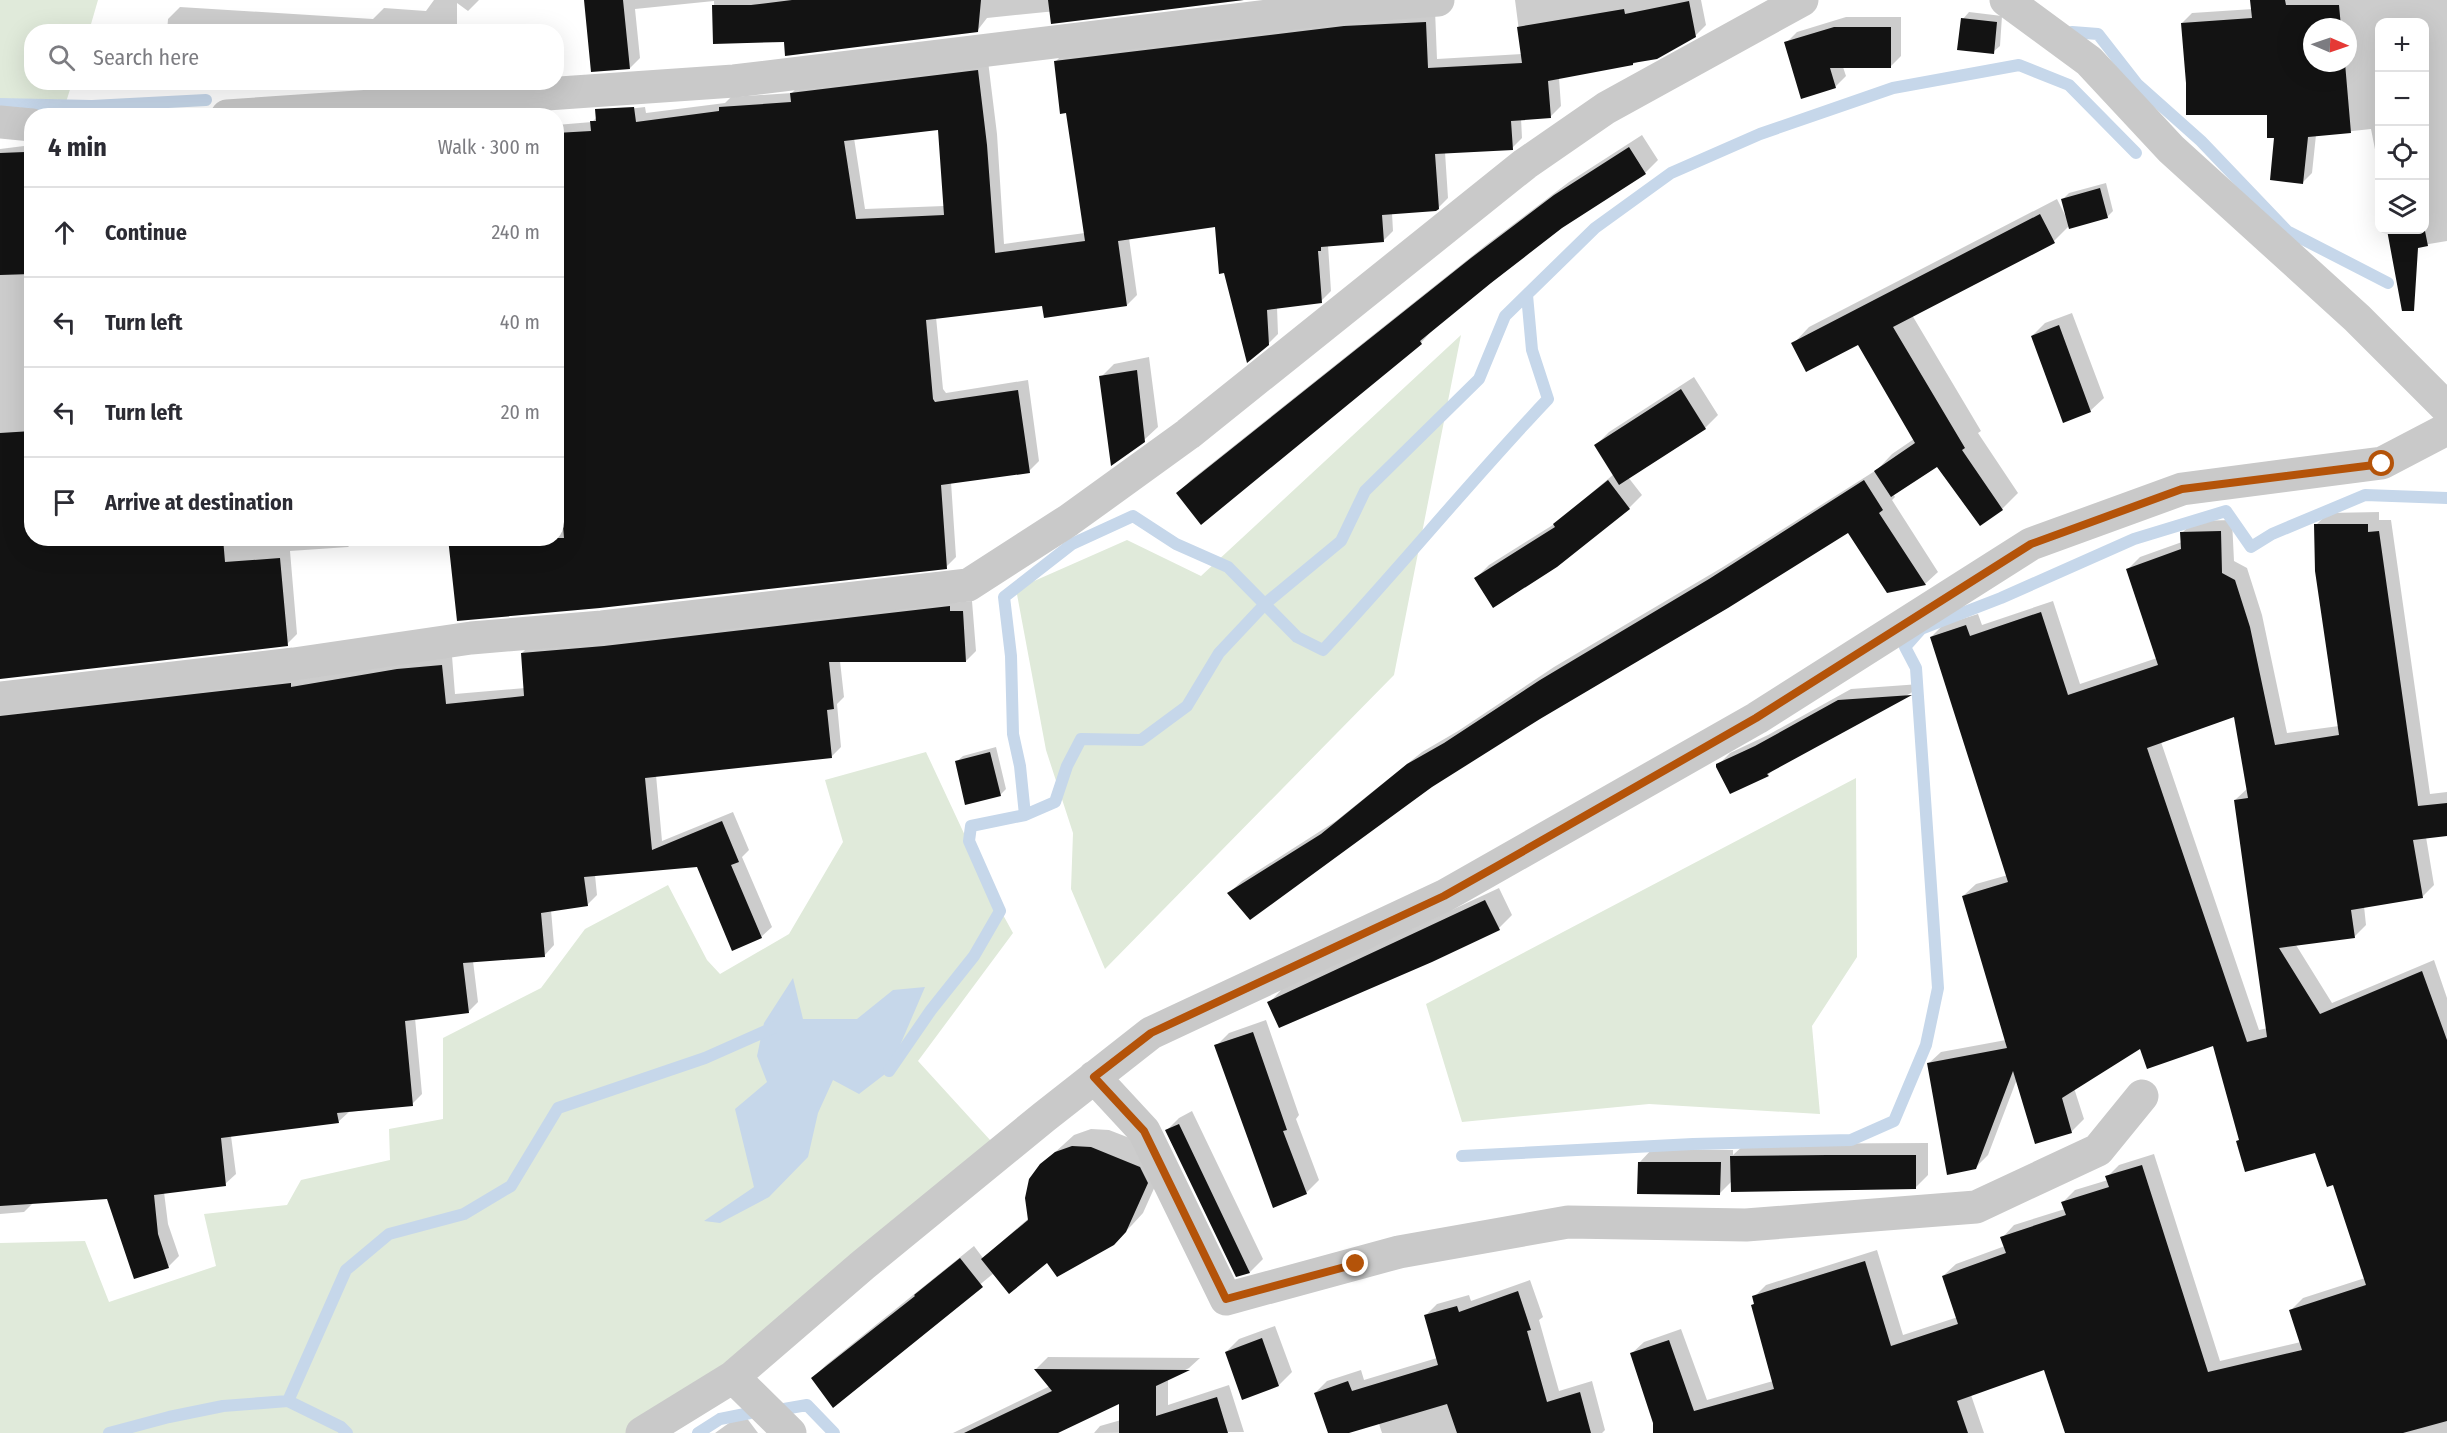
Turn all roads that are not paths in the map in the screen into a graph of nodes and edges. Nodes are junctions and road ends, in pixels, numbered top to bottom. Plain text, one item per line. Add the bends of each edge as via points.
1 (1438, 0) edge
2 (1802, 0) edge
3 (2006, 0) edge
4 (343, 108) edge
5 (0, 122) edge
6 (24, 124) edge
7 (2447, 408) edge
8 (2447, 429) edge
9 (0, 698) edge
10 (1094, 1077) junction
11 (2142, 1096) dead end
12 (733, 1377) junction
13 (642, 1433) edge
14 (790, 1433) edge

1 - 4 street via 1332,9 734,81
2 - 9 street via 1606,108 1525,164 1188,434 1069,520 968,585 471,638 274,667
3 - 7 street via 2090,61 2171,149 2357,318
5 - 6 street
8 - 10 street via 2382,464 2182,489 2031,544 1756,718 1538,843 1444,896 1151,1033
10 - 11 street via 1144,1131 1226,1299 1399,1252 1568,1222 1746,1225 1977,1207 2098,1150
10 - 12 street
12 - 13 street
12 - 14 street

